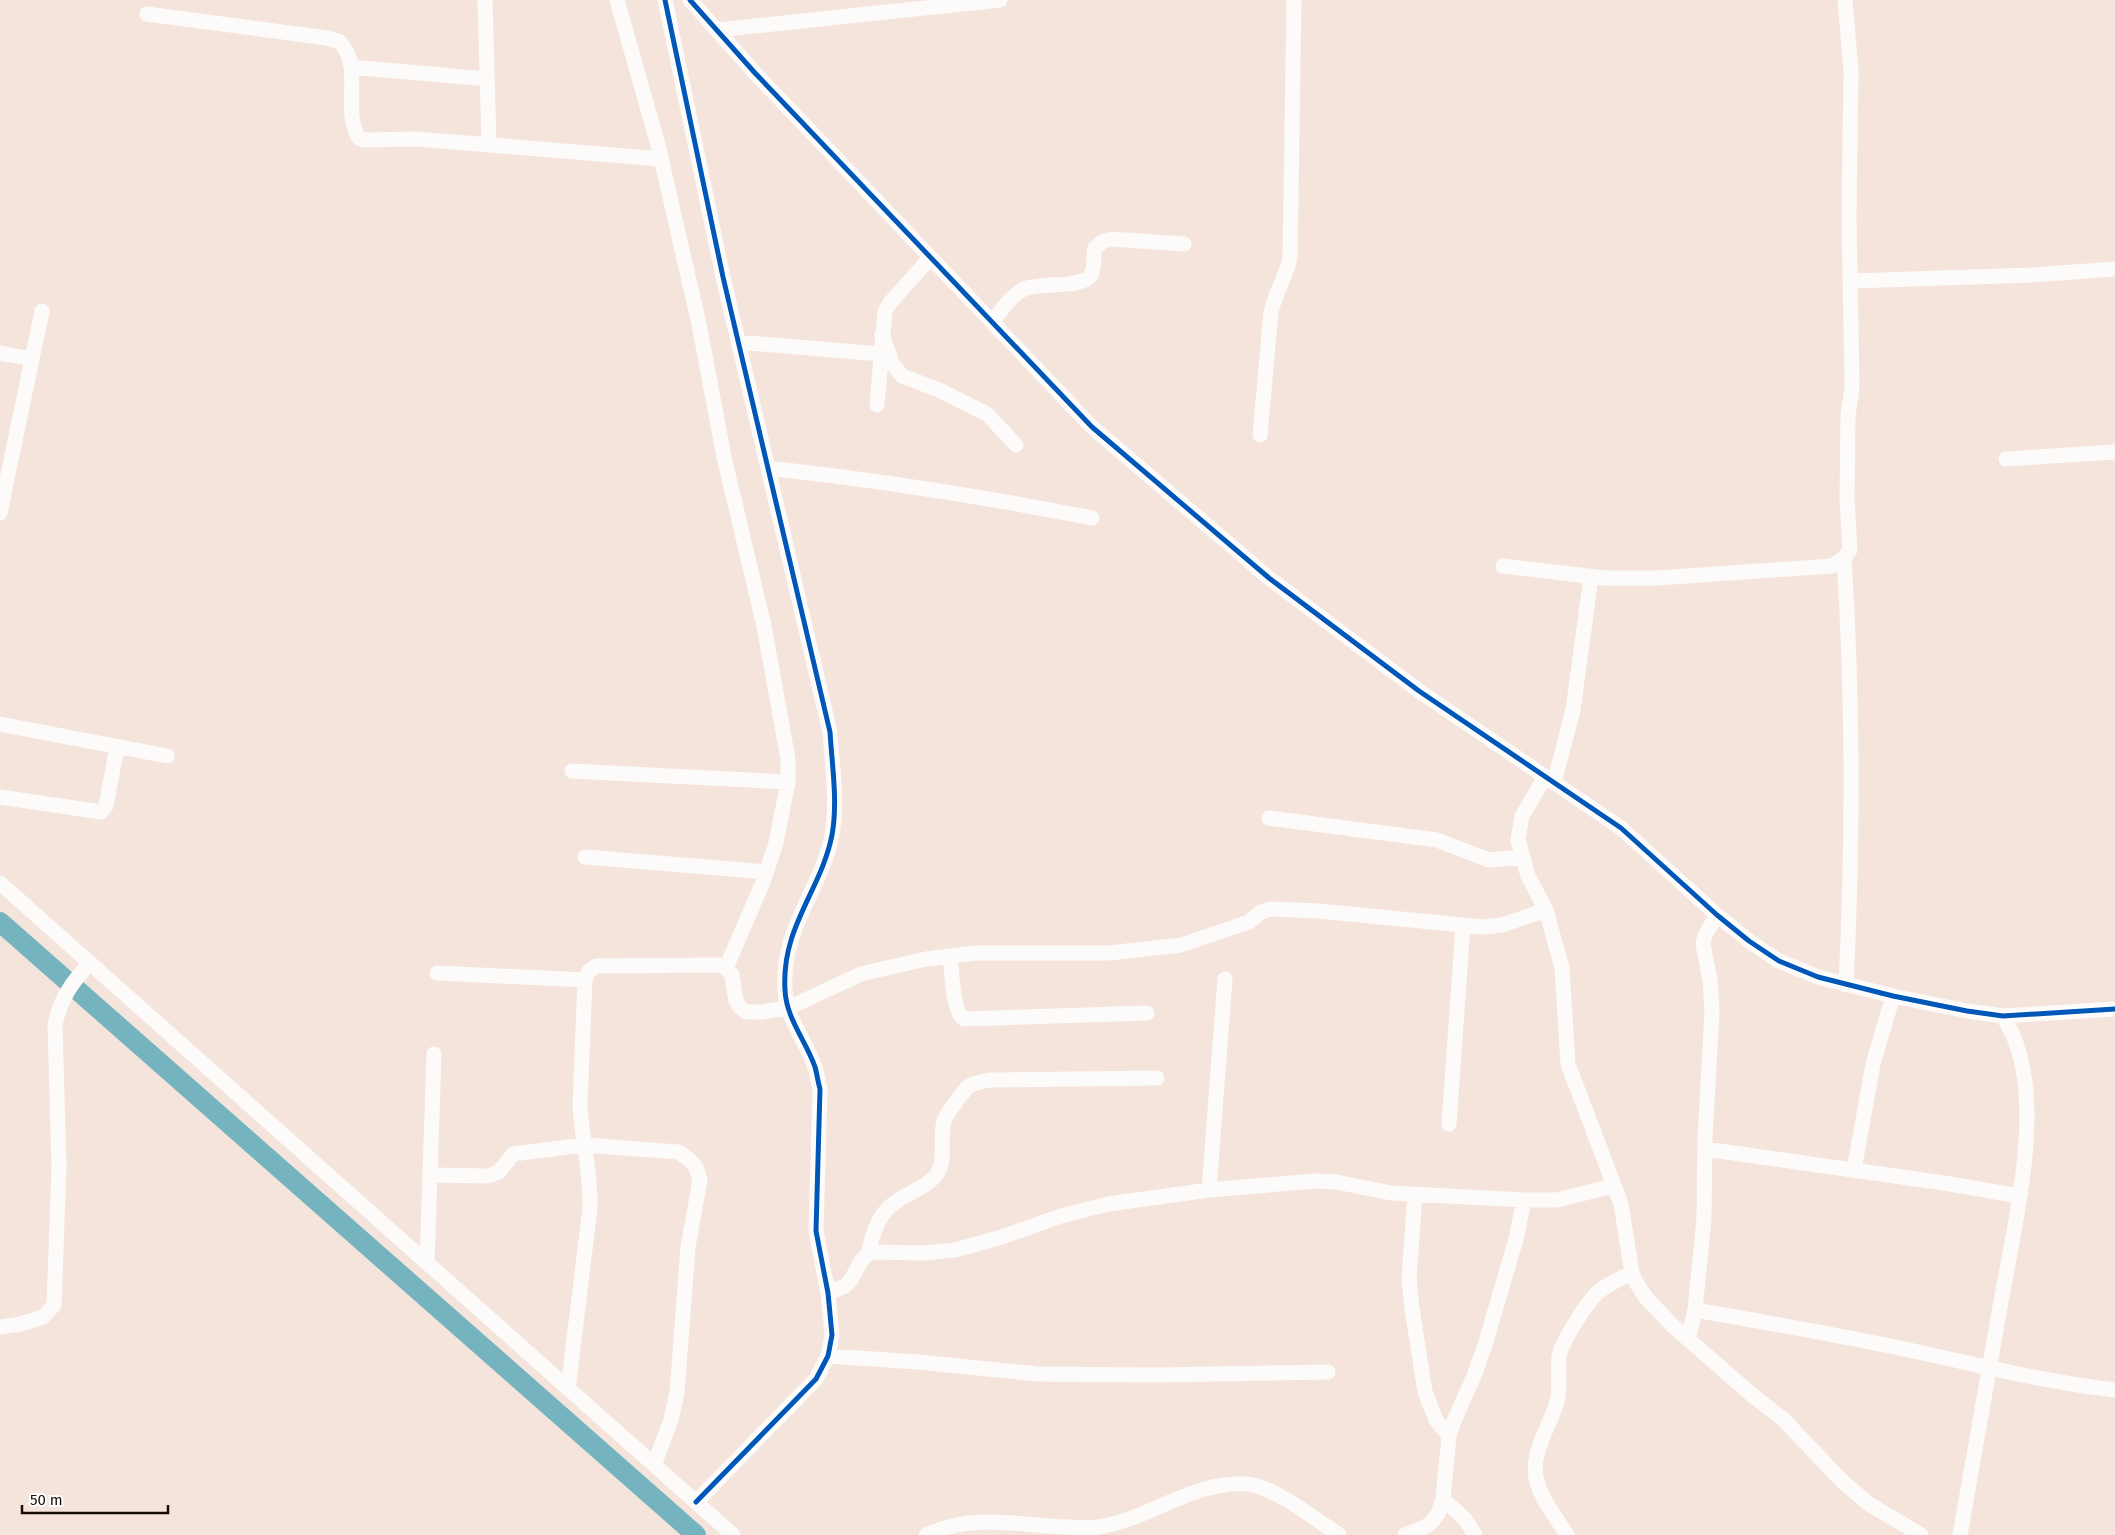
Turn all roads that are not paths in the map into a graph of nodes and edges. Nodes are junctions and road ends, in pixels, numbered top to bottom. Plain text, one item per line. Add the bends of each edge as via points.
1 (485, 0) edge
2 (617, 0) edge
3 (665, 0) edge
4 (690, 0) edge
5 (1000, 0) edge
6 (1294, 0) edge
7 (1845, 0) edge
8 (147, 14) dead end
9 (717, 30) junction
10 (350, 67) junction
11 (487, 79) junction
12 (489, 145) junction
13 (662, 159) junction
14 (1184, 244) dead end
15 (930, 258) junction
16 (2115, 269) edge
17 (1852, 281) junction
18 (42, 311) dead end
19 (992, 322) junction
20 (882, 334) junction
21 (738, 342) junction
22 (0, 353) edge
23 (881, 354) junction
24 (32, 359) junction
25 (877, 405) dead end
26 (1260, 435) dead end
27 (1016, 445) dead end
28 (2115, 452) edge
29 (2006, 459) dead end
30 (768, 468) junction
31 (0, 513) edge
32 (1092, 518) dead end
33 (1844, 558) junction
34 (1503, 566) dead end
35 (1591, 576) junction
36 (0, 724) edge
37 (117, 747) junction
38 (167, 756) dead end
39 (572, 771) dead end
40 (1549, 780) junction
41 (788, 782) junction
42 (0, 797) edge
43 (1269, 818) dead end
44 (1522, 857) junction
45 (585, 858) dead end
46 (766, 872) junction
47 (0, 883) edge
48 (1546, 910) junction
49 (1716, 916) junction
50 (1463, 926) junction
51 (950, 956) junction
52 (87, 967) junction
53 (726, 968) junction
54 (437, 973) dead end
55 (1224, 979) dead end
56 (585, 980) junction
57 (1846, 985) junction
58 (1893, 996) junction
59 (783, 1008) junction
60 (2115, 1008) edge
61 (1147, 1013) dead end
62 (2003, 1016) junction
63 (434, 1054) dead end
64 (1157, 1078) dead end
65 (1449, 1124) dead end
66 (584, 1145) junction
67 (1705, 1149) junction
68 (1854, 1170) junction
69 (431, 1175) junction
70 (1613, 1186) junction
71 (1209, 1190) junction
72 (1415, 1195) junction
73 (2019, 1196) junction
74 (1524, 1200) junction
75 (868, 1254) junction
76 (427, 1263) junction
77 (1632, 1274) junction
78 (828, 1294) junction
79 (1695, 1310) junction
80 (0, 1327) edge
81 (1688, 1339) junction
82 (828, 1356) junction
83 (1990, 1367) junction
84 (1328, 1372) dead end
85 (568, 1389) junction
86 (2115, 1390) edge
87 (1450, 1436) junction
88 (654, 1465) junction
89 (1443, 1499) junction
90 (696, 1502) junction
91 (733, 1535) edge
92 (926, 1535) edge
93 (1339, 1535) edge
94 (1405, 1535) edge
95 (1475, 1535) edge
96 (1567, 1535) edge
97 (1921, 1535) edge
98 (1960, 1535) edge

1 - 11 street
2 - 13 street
3 - 21 street
4 - 9 street
5 - 9 street
6 - 26 street via 1290,258 1271,312
7 - 17 street via 1851,70 1849,216
8 - 10 street via 327,38 340,42 345,48
9 - 15 street
10 - 11 street
10 - 12 street via 352,125 359,138
11 - 12 street
12 - 13 street
13 - 41 street via 699,324 724,457 764,626 788,759
14 - 19 street via 1111,239 1102,242 1095,248 1090,276 1083,281 1024,290
15 - 19 street
15 - 20 street via 890,303
16 - 17 street via 2032,276
17 - 33 street via 1847,501 1850,550
18 - 24 street
19 - 40 street via 1092,427 1269,578 1419,691
20 - 23 street
20 - 27 street via 892,363 902,376 987,414
21 - 23 street
21 - 30 street
22 - 24 street
23 - 25 street
24 - 31 street
28 - 29 street
30 - 32 street via 867,479
30 - 59 street via 830,732 833,798 832,834 826,856 793,928 787,953
33 - 35 street via 1832,566 1658,578
33 - 57 street via 1850,674 1850,901
34 - 35 street
35 - 40 street via 1573,710
36 - 37 street
37 - 38 street
37 - 42 street via 106,806 101,812
39 - 41 street
40 - 44 street via 1522,816 1518,840
40 - 49 street via 1621,828
41 - 46 street via 778,835
43 - 44 street via 1416,836 1450,844 1489,860
44 - 48 street
45 - 46 street
46 - 53 street
47 - 52 street
48 - 50 street via 1490,927
48 - 70 street via 1562,968 1568,1064
49 - 57 street via 1779,961 1818,978
49 - 67 street via 1703,944 1712,1005
50 - 51 street via 1271,909 1261,912 1249,922 1181,945 1109,953 975,953
50 - 65 street
51 - 59 street via 861,974
51 - 61 street via 956,1008 964,1019
52 - 76 street
52 - 80 street via 65,992 55,1025 59,1167 54,1305 43,1317
53 - 56 street via 718,965 596,966 588,972
53 - 59 street via 732,975 740,1008 747,1012
54 - 56 street
55 - 71 street
56 - 66 street via 580,1106
57 - 58 street
58 - 62 street
58 - 68 street via 1870,1074
59 - 78 street via 814,1066 820,1089 816,1231
60 - 62 street
62 - 73 street via 2017,1044 2024,1082 2026,1109
63 - 69 street
64 - 75 street via 989,1080 970,1084 943,1122 942,1164 936,1176 891,1204 880,1216
66 - 69 street via 513,1154 498,1172 488,1176
66 - 85 street via 591,1184 590,1208
66 - 88 street via 678,1152 696,1167 700,1180 688,1247 677,1393 671,1420
67 - 68 street
67 - 79 street via 1704,1219
68 - 73 street
69 - 76 street
70 - 74 street via 1557,1200
70 - 77 street via 1620,1204
71 - 72 street via 1315,1181
71 - 75 street via 1108,1204 955,1250
72 - 74 street
72 - 87 street via 1410,1278 1412,1308 1425,1392 1436,1420
73 - 83 street
74 - 87 street via 1516,1240 1485,1345
75 - 78 street via 845,1286
76 - 85 street
77 - 81 street via 1653,1305
77 - 96 street via 1596,1294 1571,1330 1559,1356 1557,1401 1535,1463 1536,1477 1546,1502
78 - 82 street via 832,1335
79 - 81 street
79 - 83 street
81 - 97 street via 1783,1419 1842,1481 1869,1504
82 - 84 street via 1037,1374
82 - 90 street via 816,1379
83 - 86 street
83 - 98 street
85 - 88 street
87 - 89 street
88 - 90 street
89 - 94 street via 1438,1514 1429,1525
89 - 95 street via 1465,1519
90 - 91 street
92 - 93 street via 963,1522 1097,1527 1156,1509 1197,1490 1219,1484 1249,1484 1271,1491

